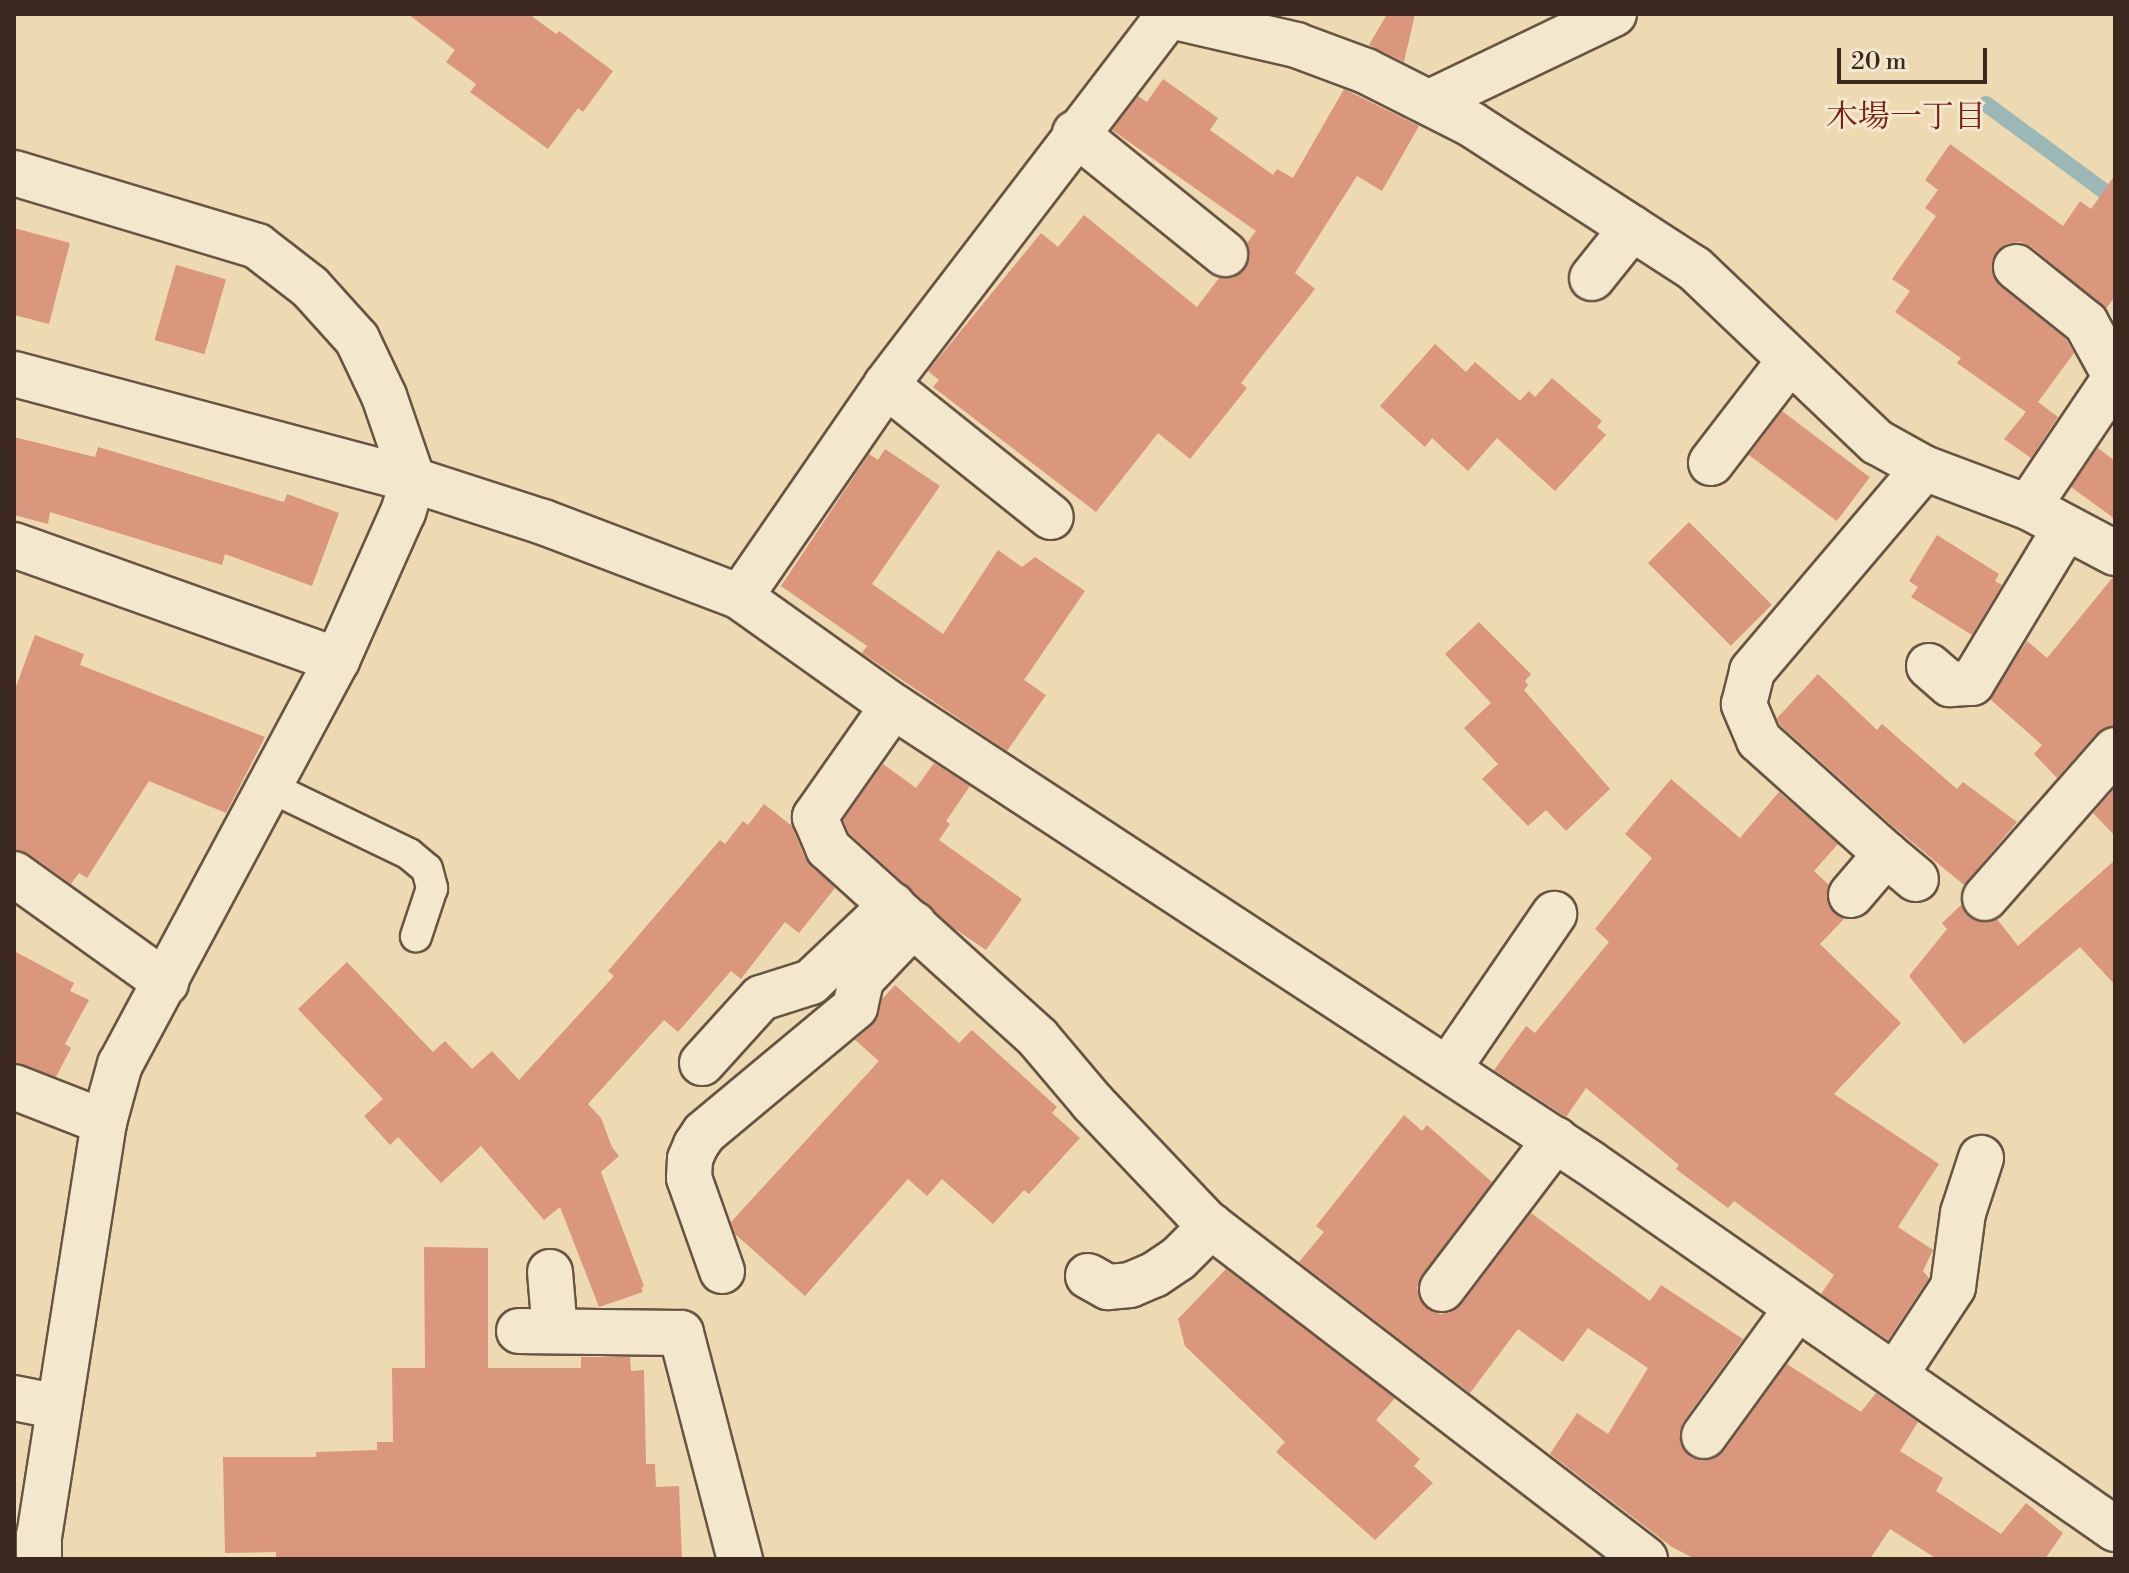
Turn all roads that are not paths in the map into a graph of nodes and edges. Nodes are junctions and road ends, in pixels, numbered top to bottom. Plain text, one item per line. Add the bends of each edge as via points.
1 (1614, 14) edge
2 (1165, 15) edge
3 (1430, 102) junction
4 (1075, 133) junction
5 (14, 173) edge
6 (1632, 228) junction
7 (1225, 254) dead end
8 (2016, 267) dead end
9 (1592, 278) dead end
10 (1790, 360) junction
11 (14, 374) edge
12 (2115, 377) edge
13 (886, 385) junction
14 (1711, 463) dead end
15 (1924, 468) junction
16 (413, 480) junction
17 (2028, 507) junction
18 (1051, 517) dead end
19 (2065, 529) junction
20 (14, 545) edge
21 (2115, 553) edge
22 (740, 597) junction
23 (337, 660) junction
24 (1929, 666) dead end
25 (893, 706) junction
26 (2115, 750) edge
27 (270, 787) junction
28 (14, 874) edge
29 (1851, 895) dead end
30 (1985, 898) dead end
31 (1554, 914) dead end
32 (903, 915) junction
33 (416, 936) dead end
34 (166, 983) junction
35 (702, 1063) dead end
36 (1448, 1069) junction
37 (14, 1087) edge
38 (104, 1122) junction
39 (1556, 1139) junction
40 (1981, 1158) dead end
41 (1211, 1226) junction
42 (722, 1271) dead end
43 (550, 1272) dead end
44 (1088, 1276) dead end
45 (1442, 1289) dead end
46 (1797, 1308) junction
47 (1895, 1375) junction
48 (14, 1398) edge
49 (59, 1407) junction
50 (1704, 1436) dead end
51 (2110, 1513) edge
52 (39, 1559) edge
53 (740, 1559) edge
54 (1645, 1559) edge

1 - 3 street
2 - 3 street via 1296,45
2 - 4 street via 1121,80
3 - 6 street
4 - 7 street
4 - 13 street
5 - 16 street via 257,246 310,287 357,339 384,396
6 - 9 street
6 - 10 street via 1694,268
8 - 12 street via 2086,323
10 - 14 street
10 - 15 street via 1877,442
11 - 16 street
12 - 17 street
13 - 18 street
13 - 22 street
15 - 17 street
15 - 29 street via 1752,671 1744,704 1759,740 1901,866
16 - 22 street via 543,522
16 - 23 street
17 - 19 street
19 - 21 street
19 - 24 street via 1972,683 1950,684
20 - 23 street
22 - 25 street
23 - 27 street
25 - 32 street via 815,817 828,848
25 - 36 street
26 - 30 street
27 - 33 lane via 409,854 427,869 432,888
27 - 34 street
28 - 34 street
31 - 36 street
32 - 35 street via 811,982 761,998
32 - 41 street via 1038,1038
32 - 42 street via 861,980 855,1007 696,1145 689,1178
34 - 38 street via 120,1064
36 - 39 street
37 - 38 street
38 - 49 street
39 - 45 street
39 - 46 street
40 - 47 street via 1963,1213 1953,1287
41 - 44 street via 1178,1259 1130,1285 1108,1287
41 - 54 street
43 - 53 street via 537,1331 681,1333
46 - 47 street
46 - 50 street
47 - 51 street
48 - 49 street
49 - 52 street

